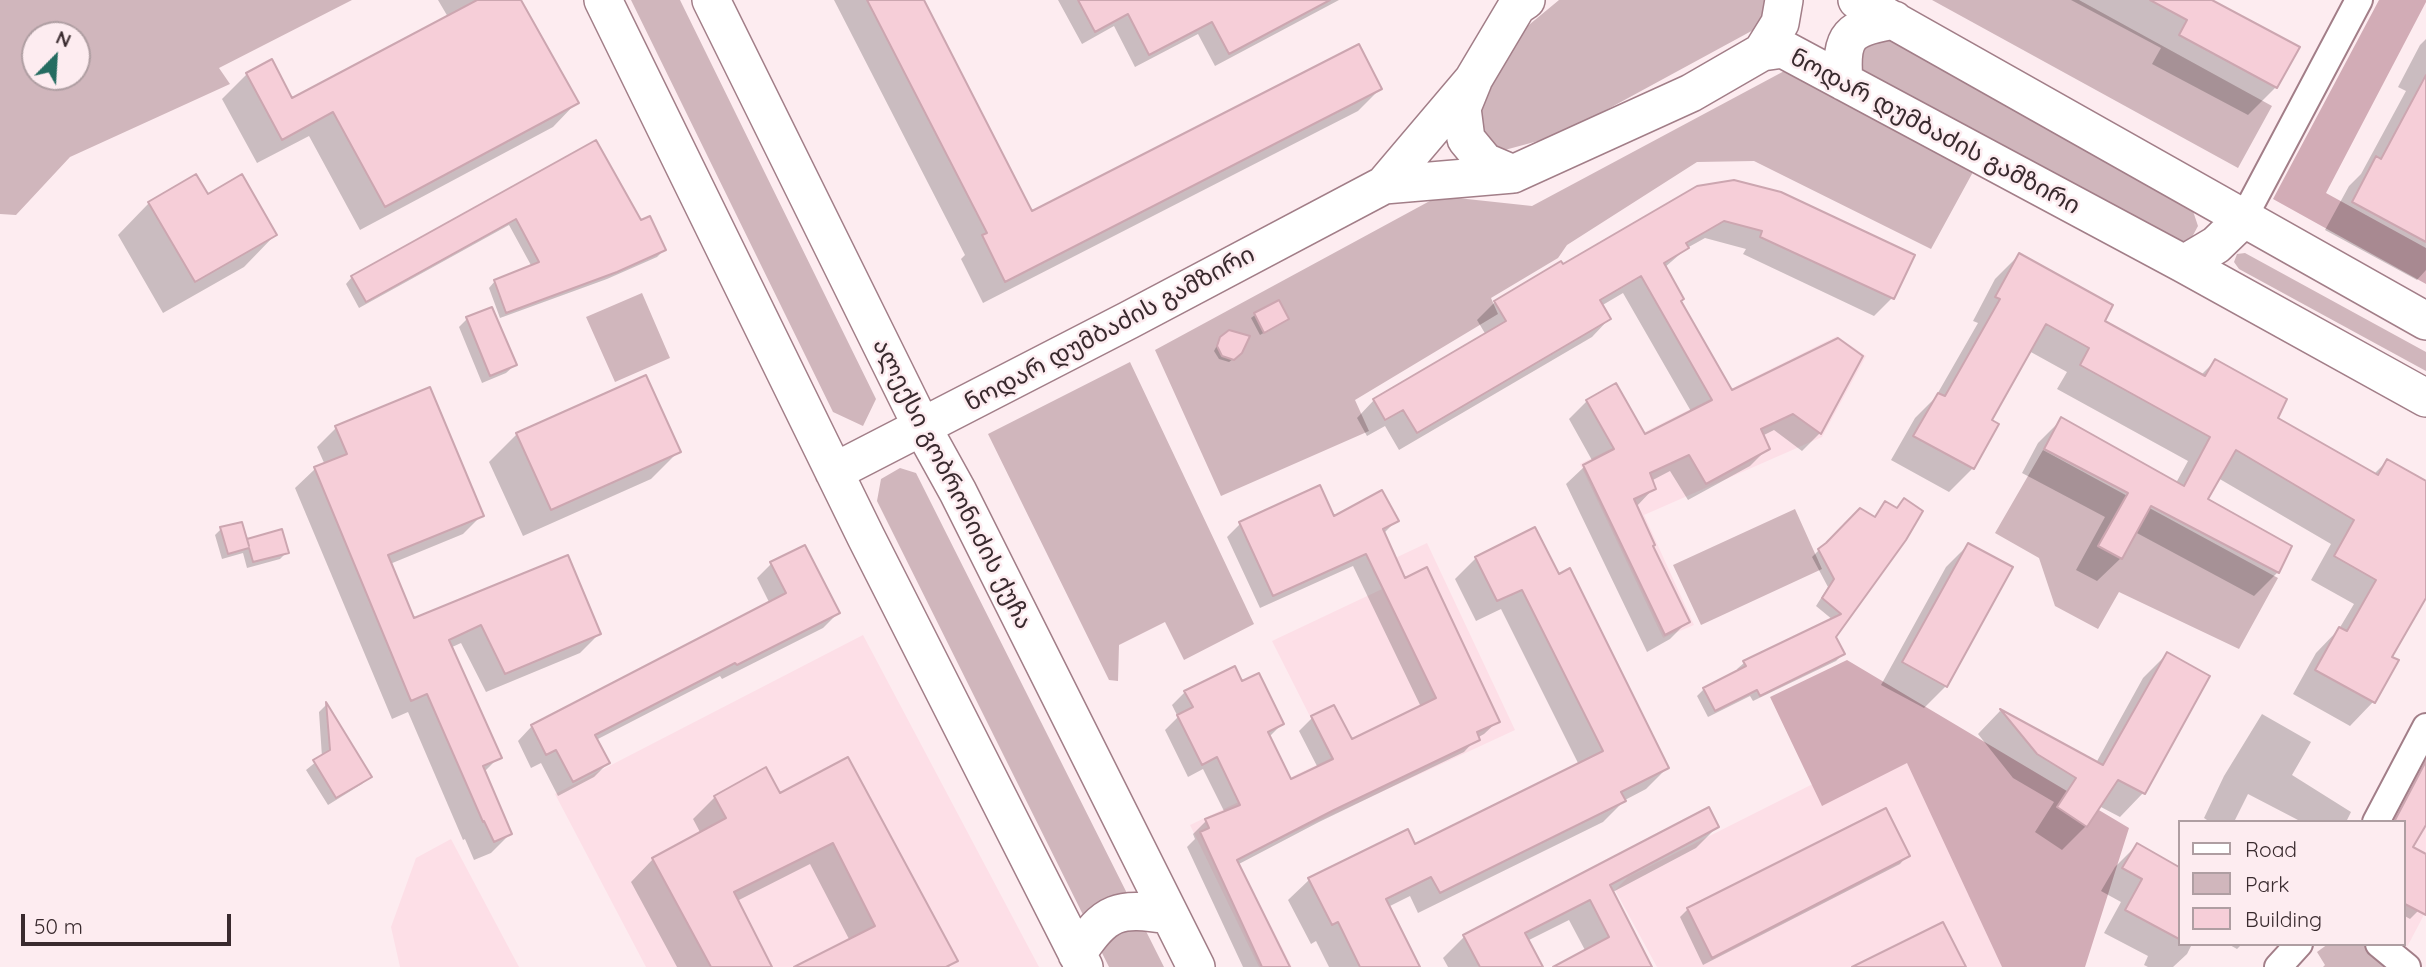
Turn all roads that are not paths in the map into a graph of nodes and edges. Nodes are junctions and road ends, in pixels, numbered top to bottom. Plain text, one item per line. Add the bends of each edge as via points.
1 (603, 0) edge
2 (711, 0) edge
3 (1526, 0) edge
4 (1784, 0) edge
5 (1857, 0) edge
6 (2359, 0) edge
7 (1894, 20) junction
8 (1762, 52) junction
9 (1473, 80) junction
10 (1844, 82) junction
11 (1513, 174) junction
12 (1384, 185) junction
13 (2243, 219) junction
14 (2184, 264) junction
15 (2426, 321) edge
16 (2426, 398) edge
17 (922, 427) junction
18 (834, 472) junction
19 (2426, 727) edge
20 (2377, 820) edge
21 (1169, 915) junction
22 (2297, 946) edge
23 (2381, 946) edge
24 (1081, 961) edge
25 (1196, 967) edge
26 (2278, 967) edge
27 (2407, 967) edge

1 - 18 street
2 - 17 street, ალექსი გობრონიძის ქუჩა
3 - 9 street, ნოდარ დუმბაძის გამზირი via 1517,6
4 - 8 street via 1780,23
5 - 7 street
6 - 13 street
7 - 10 street via 1863,25 1846,40
7 - 13 street
8 - 10 street, ნოდარ დუმბაძის გამზირი via 1783,49
8 - 11 street, ნოდარ დუმბაძის გამზირი via 1691,93
9 - 11 street via 1462,108 1466,139 1485,162
9 - 12 street, ნოდარ დუმბაძის გამზირი
10 - 14 street, ნოდარ დუმბაძის გამზირი
11 - 12 street, ნოდარ დუმბაძის გამზირი
12 - 17 street, ნოდარ დუმბაძის გამზირი
13 - 14 street via 2216,245
13 - 15 street
14 - 16 street, ნოდარ დუმბაძის გამზირი
17 - 18 street, ნოდარ დუმბაძის გამზირი
17 - 21 street, ალექსი გობრონიძის ქუჩა
18 - 24 street
19 - 20 street
21 - 24 street via 1123,911 1105,920 1090,934
21 - 25 street, ალექსი გობრონიძის ქუჩა
22 - 26 street
23 - 27 street

